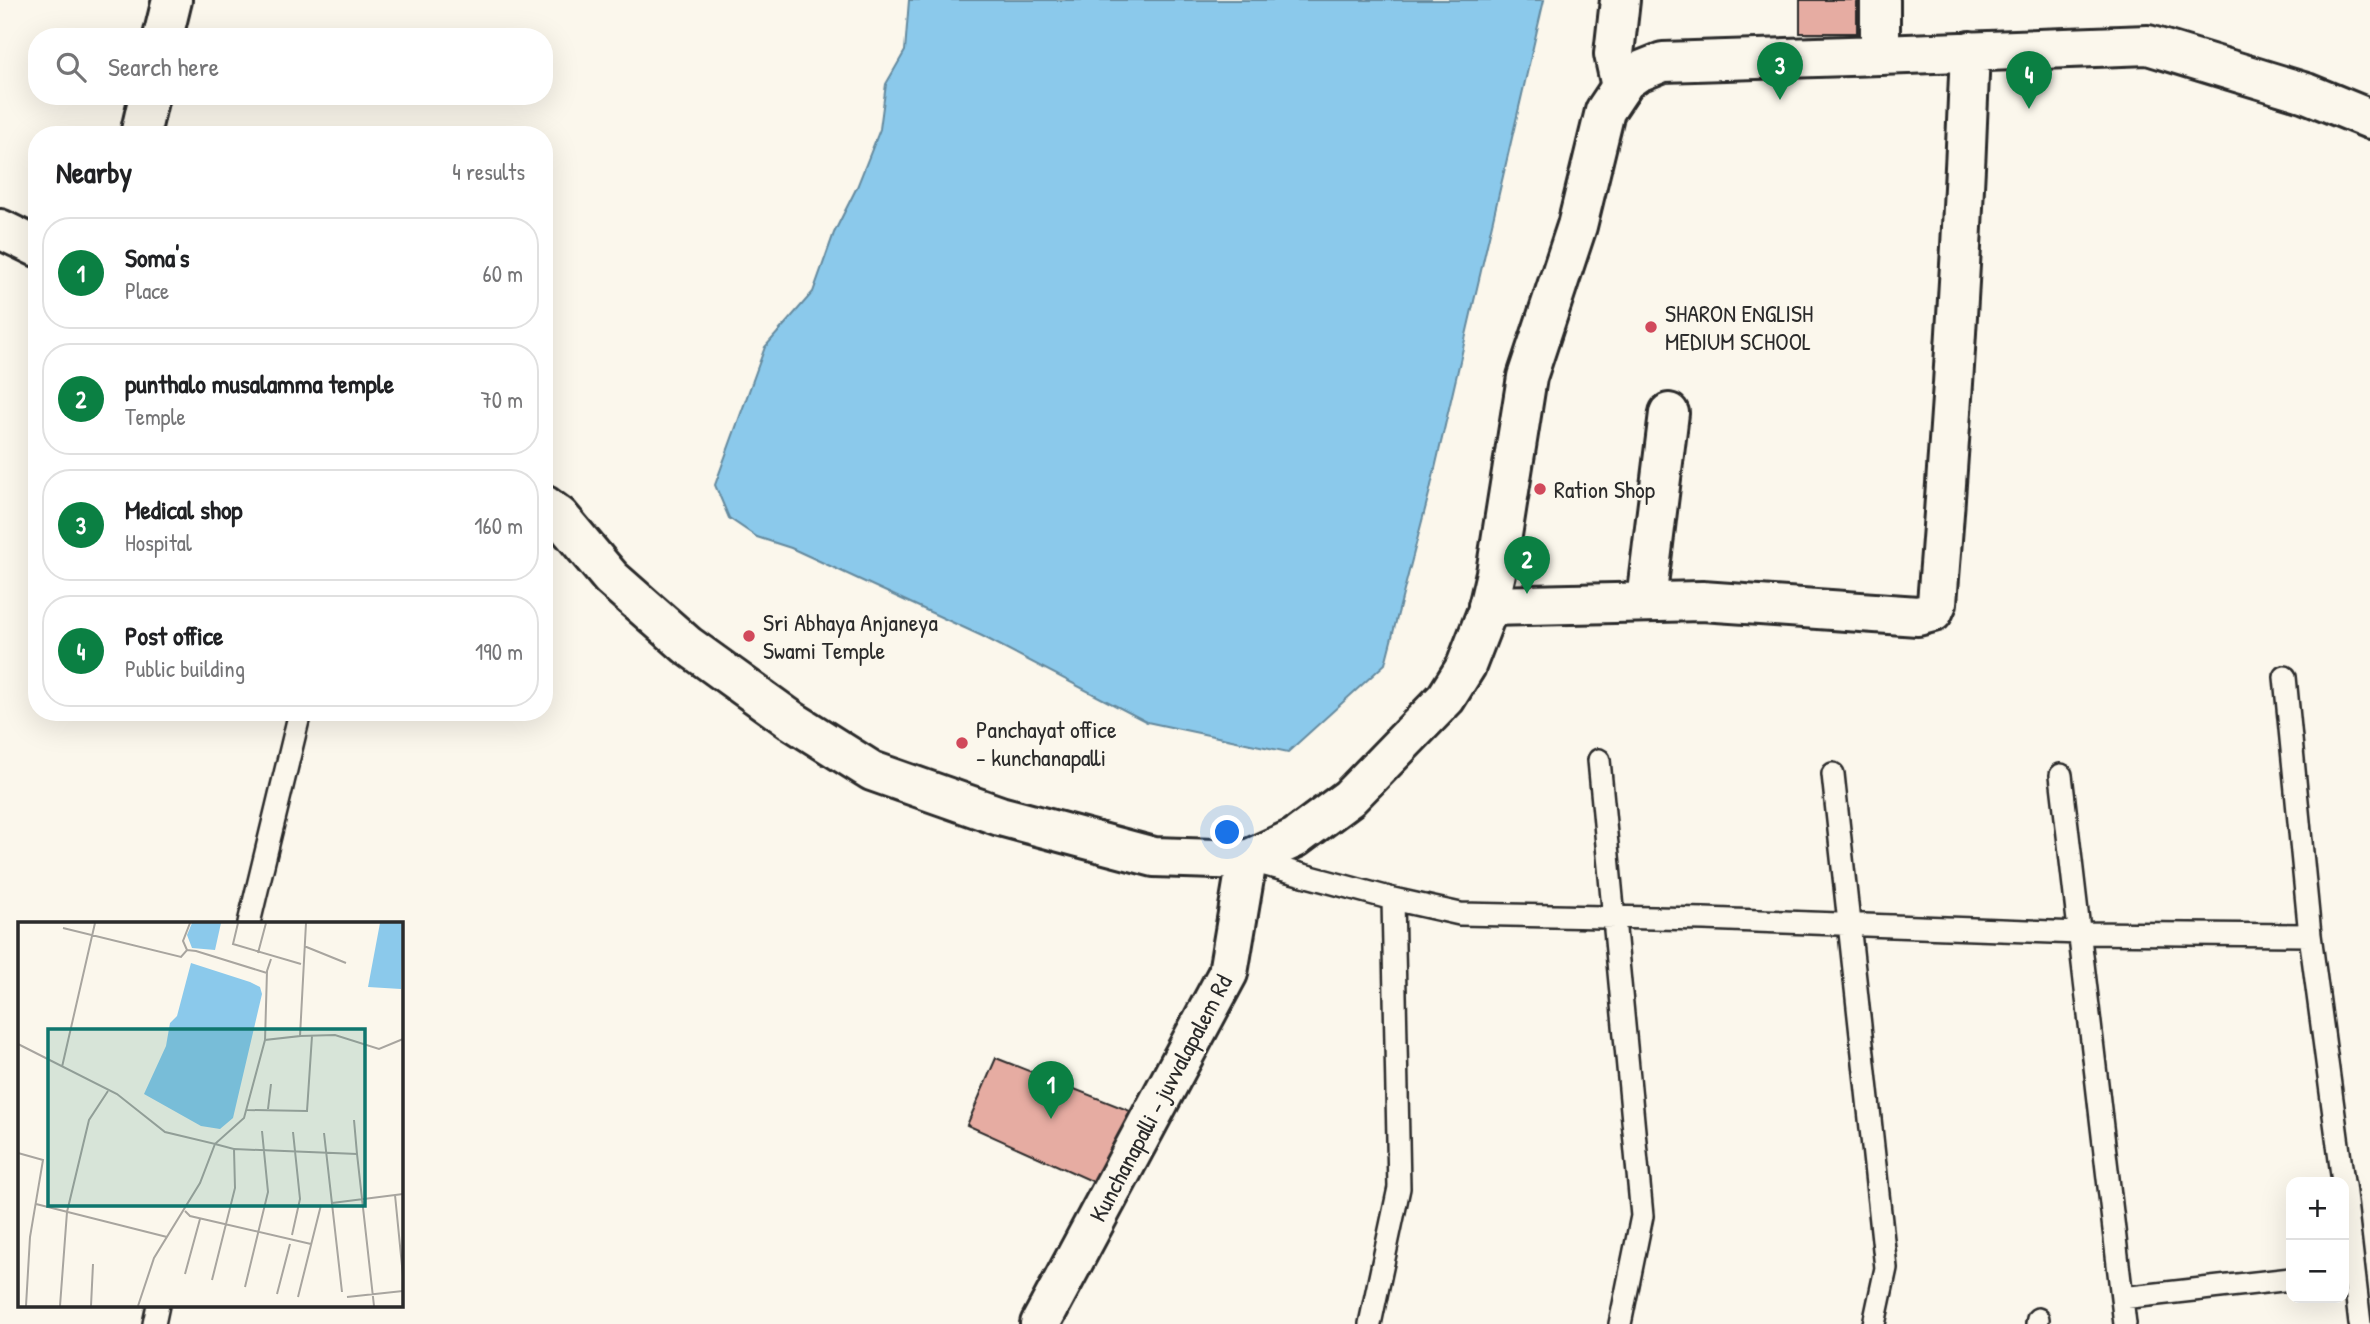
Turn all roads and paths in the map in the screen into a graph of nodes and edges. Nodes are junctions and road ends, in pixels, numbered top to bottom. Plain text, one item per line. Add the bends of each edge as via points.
1 (172, 0) edge
2 (1620, 0) edge
3 (1880, 0) edge
4 (165, 28) edge
5 (1970, 51) junction
6 (1880, 55) junction
7 (1621, 87) junction
8 (147, 105) edge
9 (2370, 120) edge
10 (142, 126) edge
11 (0, 229) edge
12 (28, 243) edge
13 (1669, 413) dead end
14 (553, 512) edge
15 (1646, 601) junction
16 (1489, 606) junction
17 (2285, 677) dead end
18 (298, 721) edge
19 (1599, 760) dead end
20 (1833, 774) dead end
21 (2061, 775) dead end
22 (1247, 860) junction
23 (1393, 899) junction
24 (1614, 917) junction
25 (249, 922) edge
26 (1849, 924) junction
27 (2080, 933) junction
28 (2310, 934) junction
29 (2343, 1177) edge
30 (2349, 1220) edge
31 (2356, 1271) edge
32 (2286, 1280) edge
33 (2122, 1298) junction
34 (158, 1306) edge
35 (154, 1324) edge
36 (1040, 1324) edge
37 (1370, 1324) edge
38 (1620, 1324) edge
39 (1874, 1324) edge
40 (2125, 1324) edge
41 (2360, 1324) edge

1 - 4 street
2 - 7 street via 1614,54
3 - 6 street
5 - 6 street
5 - 9 street via 2148,45 2306,93
5 - 15 street via 1961,269 1933,612 1917,616
6 - 7 street via 1663,62 1638,72
7 - 16 street via 1605,111 1577,226 1527,377
8 - 10 street
11 - 12 street
13 - 15 street
14 - 22 street via 611,578 687,645 872,771 1000,816 1154,857
15 - 16 street
16 - 22 street via 1466,666 1446,698 1349,797 1295,838
17 - 28 lane
18 - 25 lane
19 - 24 lane
20 - 26 lane
21 - 27 lane
22 - 23 lane
22 - 36 street, Kunchanapalli - juvvalapalem Rd via 1228,973
23 - 24 lane via 1460,914
23 - 37 lane via 1399,1188
24 - 26 lane
24 - 38 lane via 1642,1216
26 - 27 lane
26 - 39 lane via 1886,1269
27 - 28 lane
27 - 33 lane
28 - 29 lane
30 - 31 lane
31 - 41 lane
32 - 33 lane
33 - 40 lane
34 - 35 lane

